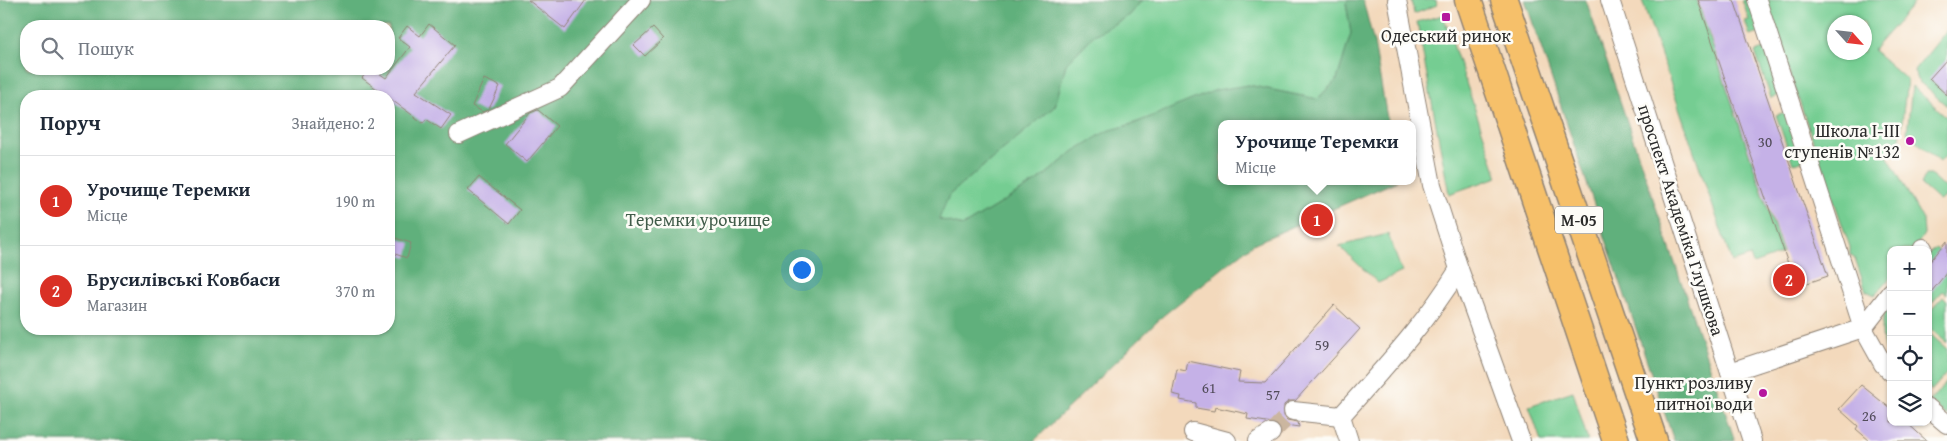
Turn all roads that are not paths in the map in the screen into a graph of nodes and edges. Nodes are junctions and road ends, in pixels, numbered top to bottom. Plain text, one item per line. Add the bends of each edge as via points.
1 (641, 0) edge
2 (1397, 0) edge
3 (1468, 0) edge
4 (1504, 0) edge
5 (1610, 0) edge
6 (1757, 0) edge
7 (459, 134) dead end
8 (1459, 269) junction
9 (1887, 297) edge
10 (1863, 328) junction
11 (1887, 368) edge
12 (1730, 372) junction
13 (1293, 411) dead end
14 (1932, 411) edge
15 (1341, 416) junction
16 (1947, 424) edge
17 (1193, 432) dead end
18 (1227, 441) edge
19 (1349, 441) edge
20 (1521, 441) edge
21 (1616, 441) edge
22 (1654, 441) edge
23 (1752, 441) edge

1 - 7 street via 560,88
2 - 8 street via 1432,185
3 - 21 highway, М-05
4 - 22 highway, М-05
5 - 12 street, проспект Академіка Глушкова
6 - 10 street
8 - 15 street via 1439,302 1401,350
8 - 20 street
9 - 10 street
10 - 11 street
10 - 12 street
12 - 23 street, проспект Академіка Глушкова
13 - 15 street
14 - 16 street
15 - 19 street
17 - 18 street

